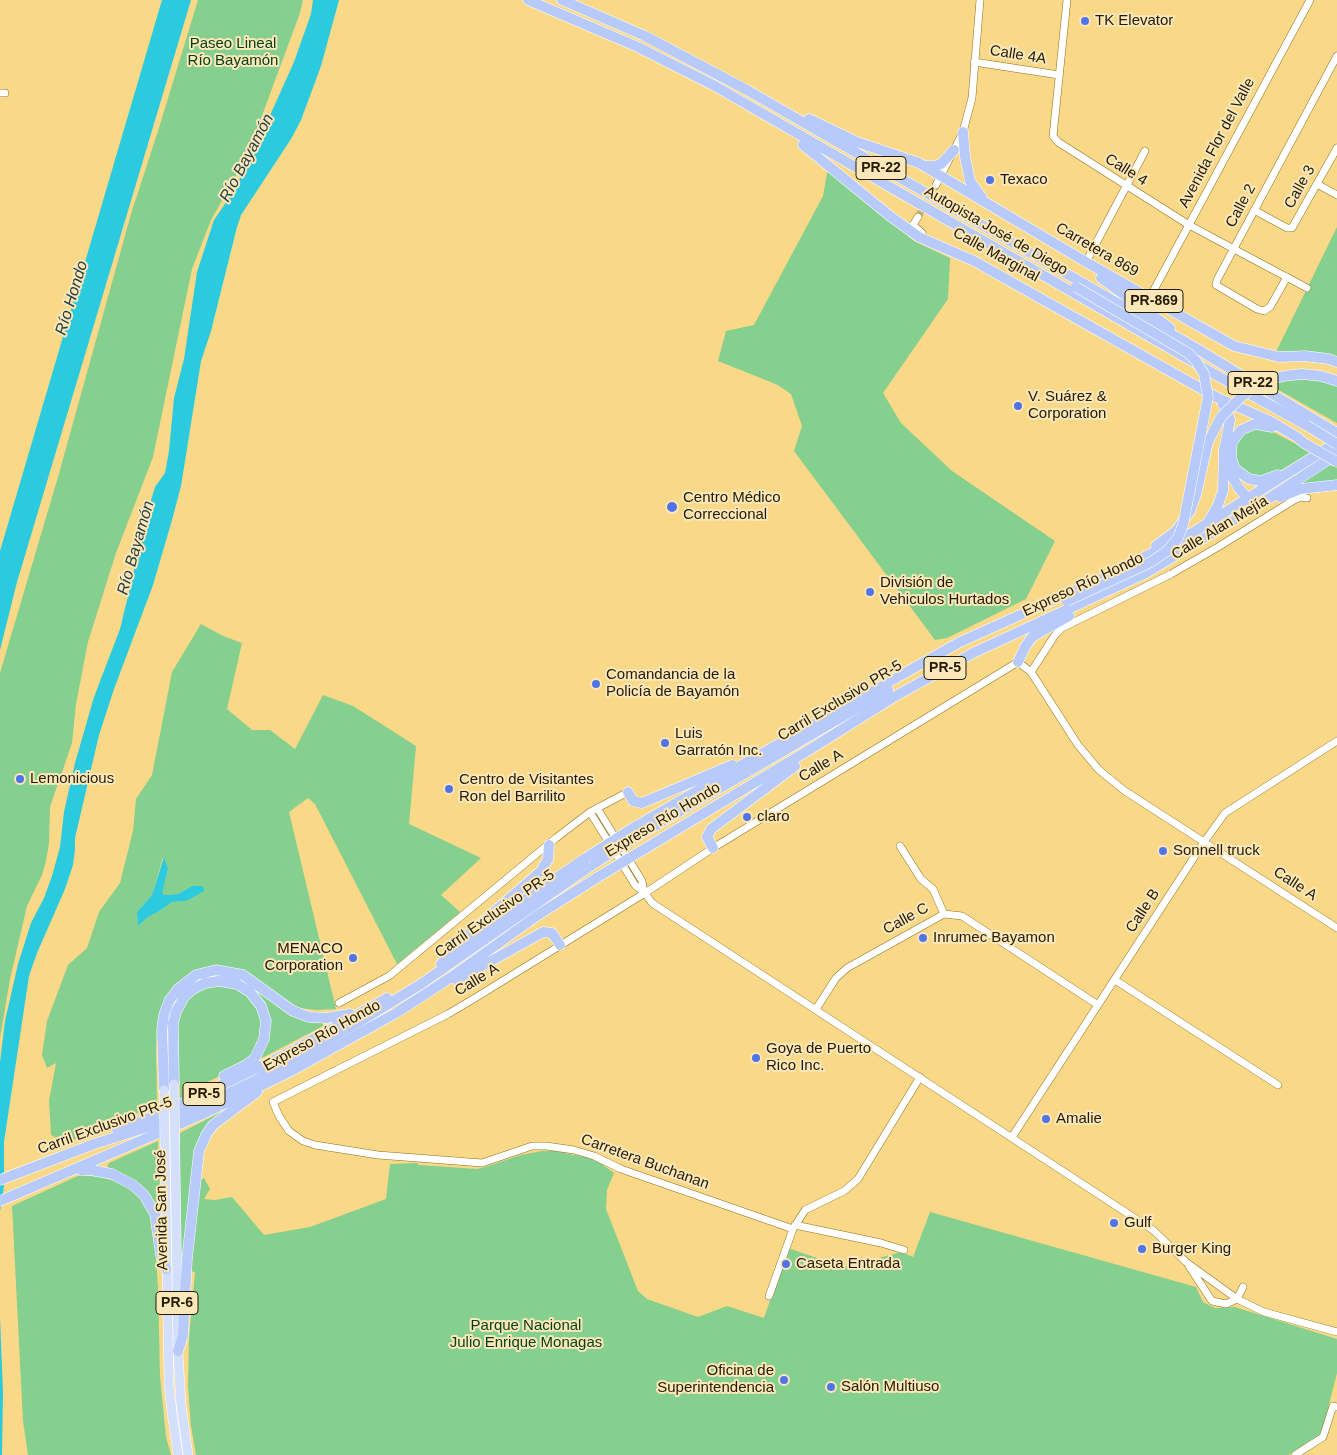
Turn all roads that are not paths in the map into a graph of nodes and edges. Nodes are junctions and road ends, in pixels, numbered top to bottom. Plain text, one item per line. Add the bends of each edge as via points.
1 (528, 0) edge
2 (562, 0) edge
3 (980, 0) edge
4 (1067, 0) edge
5 (1310, 0) edge
6 (1337, 56) edge
7 (974, 62) junction
8 (1058, 75) junction
9 (747, 90) junction
10 (741, 101) junction
11 (963, 132) junction
12 (1337, 148) edge
13 (954, 150) junction
14 (1145, 151) dead end
15 (925, 166) junction
16 (939, 180) junction
17 (1317, 184) junction
18 (1126, 186) junction
19 (1337, 195) edge
20 (936, 200) junction
21 (984, 201) junction
22 (931, 210) junction
23 (1254, 210) junction
24 (1019, 222) junction
25 (1189, 224) junction
26 (970, 227) junction
27 (1234, 248) junction
28 (1086, 262) junction
29 (1287, 277) junction
30 (1307, 288) dead end
31 (1149, 298) junction
32 (1194, 347) junction
33 (1337, 362) edge
34 (1337, 381) edge
35 (1216, 397) junction
36 (1309, 422) junction
37 (1337, 433) edge
38 (1304, 443) junction
39 (1337, 443) edge
40 (1337, 454) edge
41 (1224, 462) junction
42 (1337, 462) edge
43 (1294, 469) junction
44 (1337, 485) edge
45 (1307, 498) dead end
46 (1248, 500) junction
47 (1259, 506) junction
48 (1206, 525) junction
49 (1139, 561) junction
50 (1122, 586) junction
51 (1018, 662) junction
52 (1031, 672) junction
53 (1337, 741) edge
54 (808, 750) junction
55 (752, 759) junction
56 (628, 792) joint
57 (593, 810) junction
58 (636, 832) junction
59 (1204, 842) junction
60 (549, 845) junction
61 (900, 846) dead end
62 (713, 848) junction
63 (591, 861) junction
64 (644, 893) junction
65 (944, 914) junction
66 (1337, 928) edge
67 (560, 945) junction
68 (441, 964) junction
69 (1115, 980) junction
70 (442, 983) junction
71 (340, 1003) dead end
72 (1098, 1005) junction
73 (816, 1009) junction
74 (363, 1011) junction
75 (920, 1077) junction
76 (267, 1083) junction
77 (174, 1084) joint
78 (1278, 1085) dead end
79 (164, 1090) joint
80 (272, 1102) joint
81 (165, 1112) junction
82 (1012, 1138) junction
83 (38, 1163) junction
84 (74, 1171) junction
85 (0, 1176) edge
86 (0, 1180) edge
87 (0, 1202) edge
88 (794, 1227) junction
89 (904, 1250) dead end
90 (1186, 1262) junction
91 (166, 1269) junction
92 (1243, 1287) dead end
93 (769, 1296) dead end
94 (1237, 1299) junction
95 (1337, 1332) edge
96 (178, 1351) junction
97 (1337, 1407) edge
98 (178, 1455) edge
99 (188, 1455) edge
100 (1294, 1455) edge

1 - 10 highway, Autopista José de Diego / PR-22 via 638,47
2 - 9 highway, Autopista José de Diego / PR-22 via 645,36
3 - 7 street, PR-869
4 - 8 street, Calle 4
5 - 25 street, Avenida Flor del Valle
6 - 23 street, Calle 2
7 - 8 street, Calle 4A
7 - 11 street, PR-869 via 972,98
8 - 18 street, Calle 4 via 1054,136 1058,142
9 - 15 highway, Carretera 869 via 857,142
9 - 20 highway, Autopista José de Diego / PR-22
10 - 22 highway, Autopista José de Diego / PR-22
10 - 35 highway, Calle Marginal via 786,135 829,161 900,219 914,224 924,239 974,261
11 - 13 street, PR-869
11 - 21 highway, PR-869 via 970,181
12 - 17 street, Calle 3
13 - 15 highway via 940,164
13 - 16 street, PR-869
14 - 18 street
15 - 16 highway, Carretera 869
16 - 21 highway, Carretera 869
17 - 19 street
17 - 23 street, Calle 3 via 1292,228
18 - 25 street, Calle 4
18 - 28 street
20 - 26 highway
20 - 32 highway, Autopista José de Diego / PR-22
21 - 24 highway, Carretera 869 / PR-869
22 - 26 highway
22 - 36 highway, Autopista José de Diego / PR-22 via 1230,383
23 - 27 street, Calle 2
24 - 28 highway, Carretera 869 / PR-869
24 - 32 highway via 1154,314
25 - 27 street, Calle 4
25 - 31 street, Avenida Flor del Valle
26 - 58 highway, Carril Exclusivo PR-5, bridge via 1188,353 1196,361 1204,374 1208,397 1183,525 1172,546 1151,562 928,667
27 - 29 street, Calle 4
27 - 29 street, Calle 2 via 1216,286 1257,309 1264,311 1270,307
28 - 31 highway, Carretera 869 / PR-869
29 - 30 street, Calle 4
31 - 33 highway, Carretera 869 / PR-869 via 1234,346 1279,357 1304,356
32 - 36 highway, Autopista José de Diego / PR-22
34 - 49 highway, bridge via 1302,374 1284,376 1254,387 1241,397 1221,417 1208,442 1188,516
35 - 38 highway, Calle Marginal via 1270,422
35 - 41 highway via 1230,420
36 - 37 highway, Autopista José de Diego / PR-22
36 - 39 highway, Autopista José de Diego / PR-22, bridge
38 - 42 highway, bridge
38 - 43 highway via 1259,424 1241,430 1232,442 1230,454 1233,465 1249,479 1266,480
39 - 43 highway, Expreso Río Hondo / PR-5
40 - 47 highway, Expreso Río Hondo / PR-5
41 - 46 highway
41 - 48 highway via 1221,498
43 - 46 highway, Expreso Río Hondo / PR-5
44 - 47 highway via 1300,489
45 - 52 street, Calle Alan Mejía via 1294,500 1171,574 1062,628
46 - 47 highway
46 - 48 highway, Expreso Río Hondo / PR-5
47 - 50 highway, Expreso Río Hondo / PR-5
48 - 49 highway, Expreso Río Hondo / PR-5
49 - 55 highway, Expreso Río Hondo / PR-5 via 960,642
50 - 51 highway via 1032,637
50 - 54 highway, Expreso Río Hondo / PR-5 via 973,653
51 - 52 street, Calle A
51 - 62 street, Calle A
52 - 59 street, Calle A via 1078,745 1100,770 1125,791
53 - 59 street, Calle B via 1224,813
54 - 62 highway via 796,765 711,829 707,837
54 - 70 highway, Expreso Río Hondo / PR-5, bridge via 538,915
55 - 56 highway via 740,761 642,803 633,801
55 - 58 highway, Expreso Río Hondo / PR-5
56 - 57 street
57 - 60 street
57 - 64 street via 635,885
58 - 63 highway, Expreso Río Hondo / PR-5, bridge
59 - 66 street, Calle A
59 - 69 street, Calle B
60 - 68 highway via 548,860 541,871 459,943
60 - 71 street via 389,976
61 - 65 street via 921,879 933,889
62 - 64 street, Calle A
63 - 68 highway, Expreso Río Hondo / PR-5 via 524,900
63 - 83 highway, Carril Exclusivo PR-5 via 421,984 254,1081 168,1120
64 - 67 street, Calle A
64 - 73 street via 652,903
65 - 72 street, Calle C via 962,916
65 - 73 street, Calle C via 847,968 836,978
67 - 70 highway via 552,933 543,932 468,974
67 - 80 street, Calle A via 448,1014
68 - 74 highway, Expreso Río Hondo / PR-5
69 - 72 street, Calle B
69 - 78 street
70 - 76 highway, Expreso Río Hondo / PR-5 via 396,1013
72 - 82 street, Calle B
73 - 75 street
74 - 79 highway via 326,1018 309,1017 293,1011 243,975 216,970 200,974 178,989 165,1010 162,1030
74 - 81 highway, Expreso Río Hondo / PR-5 via 284,1055
75 - 82 street
75 - 88 street via 858,1179 844,1191 805,1210
76 - 84 highway, Expreso Río Hondo / PR-5
76 - 96 highway via 219,1120 206,1135 199,1151 187,1259 183,1336
77 - 81 highway via 173,1024 184,997 199,986 212,982 228,981 247,990 260,1004 265,1019 264,1039 258,1052 246,1065 204,1086
77 - 96 main road, Avenida San José / PR-6, bridge
79 - 91 main road, Avenida San José / PR-6, bridge
80 - 88 street, Carretera Buchanan via 289,1131 315,1145 378,1155 481,1163 532,1146 574,1150
81 - 83 highway, Expreso Río Hondo / PR-5
82 - 90 street via 1153,1230
83 - 85 highway, Expreso Río Hondo / PR-5
83 - 86 highway, Carril Exclusivo PR-5
84 - 87 highway, Expreso Río Hondo / PR-5
84 - 91 highway via 112,1174 144,1195 155,1214
88 - 89 street, Carretera Buchanan
88 - 93 street
90 - 94 street
90 - 94 street via 1212,1301 1226,1304
91 - 98 main road, Avenida San José / PR-6 via 170,1388
92 - 94 street
94 - 95 street via 1264,1312
96 - 99 main road, Avenida San José / PR-6
97 - 100 street via 1333,1406 1323,1437

